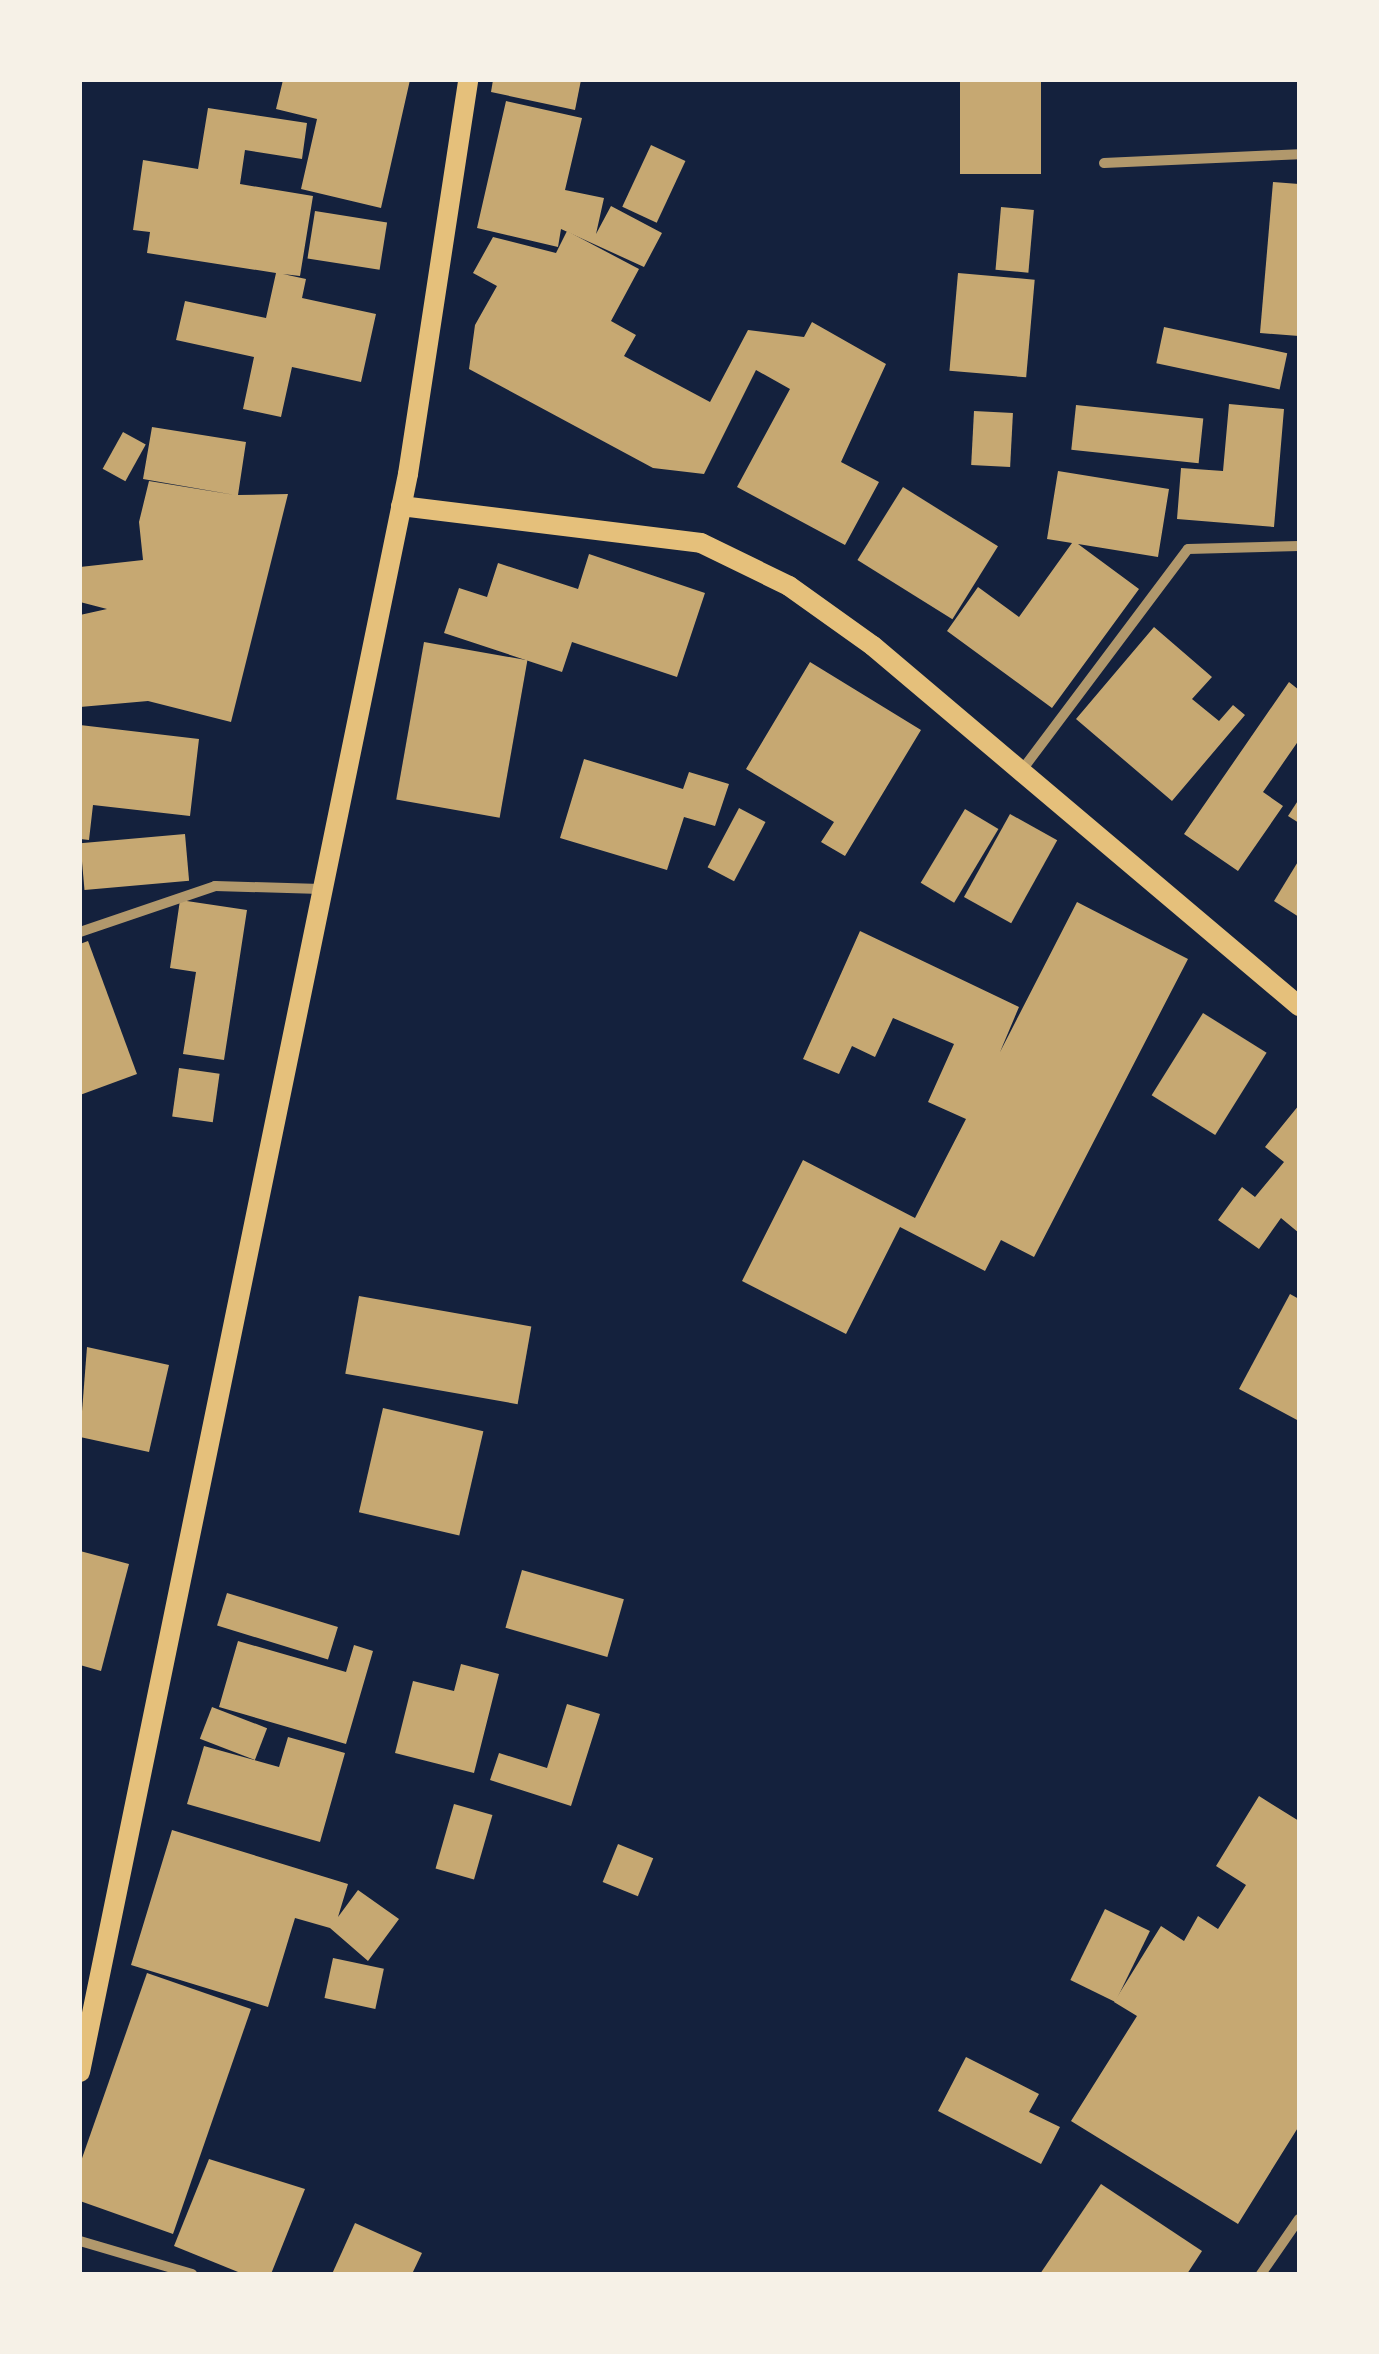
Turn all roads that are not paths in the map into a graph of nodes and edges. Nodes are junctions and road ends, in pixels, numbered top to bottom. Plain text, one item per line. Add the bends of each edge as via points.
1 (468, 80) edge
2 (1299, 154) edge
3 (1104, 163) dead end
4 (402, 506) junction
5 (1299, 546) edge
6 (1022, 770) junction
7 (321, 889) junction
8 (80, 932) edge
9 (1299, 1006) edge
10 (80, 2072) edge
11 (1299, 2219) edge
12 (80, 2241) edge
13 (192, 2274) edge
14 (1261, 2274) edge

1 - 4 main road
2 - 3 street
4 - 6 main road via 702,543 788,586
4 - 7 main road
5 - 6 street via 1188,549
6 - 9 main road
7 - 8 street via 215,886
7 - 10 main road
11 - 14 street
12 - 13 street

